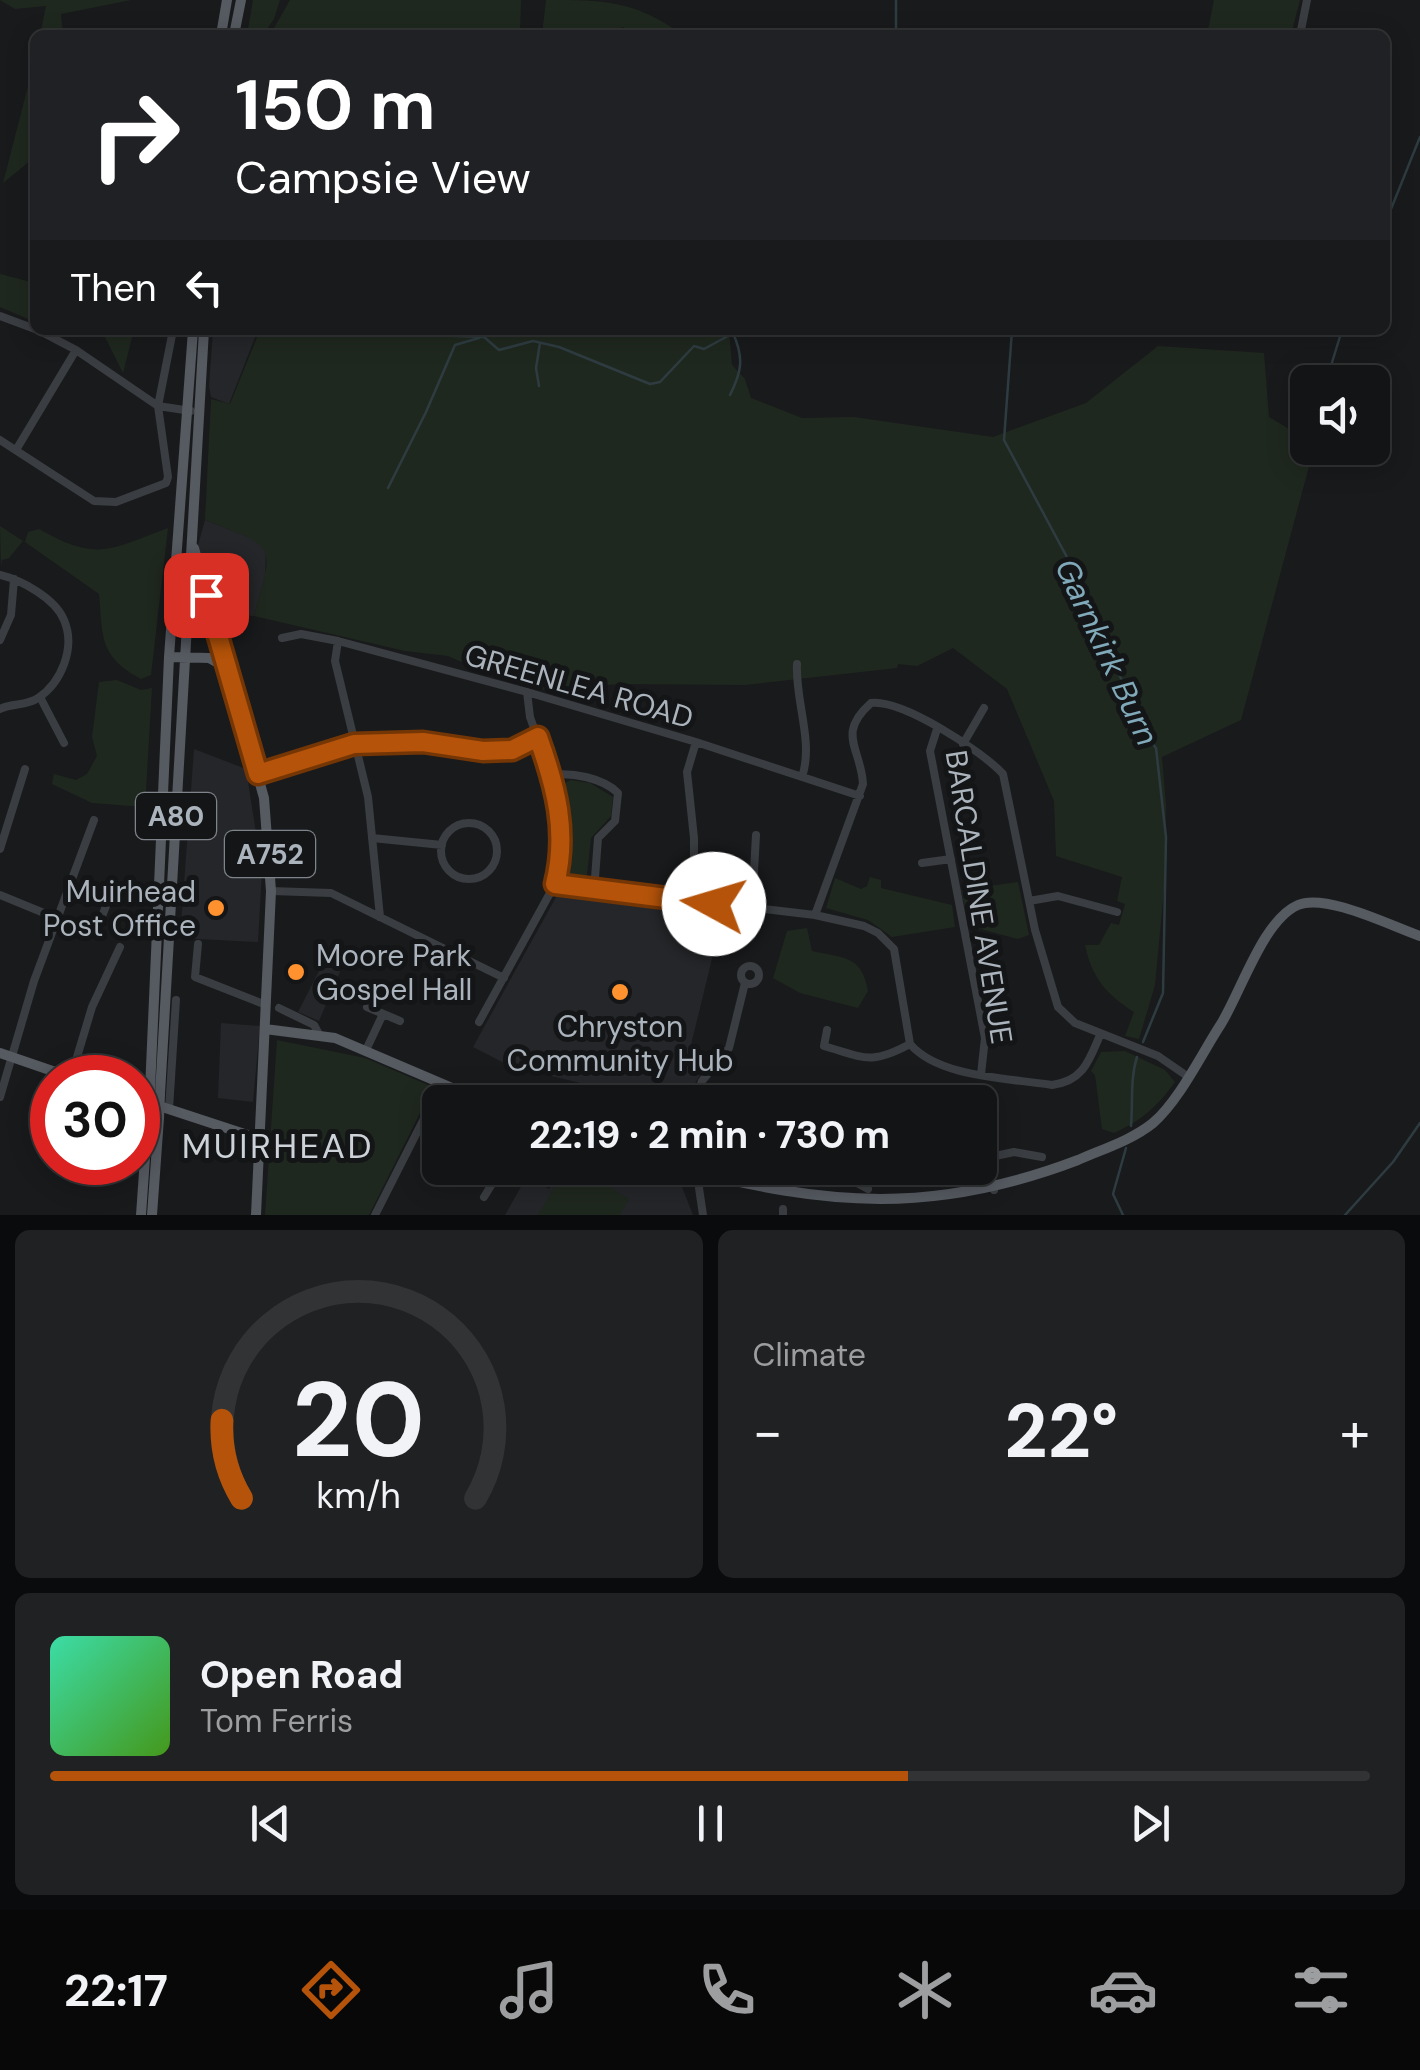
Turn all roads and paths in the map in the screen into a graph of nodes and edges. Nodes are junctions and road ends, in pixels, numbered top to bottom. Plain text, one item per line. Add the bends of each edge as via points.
1 (227, 0) edge
2 (241, 0) edge
3 (1308, 0) edge
4 (222, 30) edge
5 (235, 30) edge
6 (1301, 30) edge
7 (0, 316) edge
8 (30, 327) edge
9 (47, 335) edge
10 (172, 335) edge
11 (194, 335) edge
12 (204, 335) edge
13 (76, 350) junction
14 (158, 406) junction
15 (187, 411) junction
16 (200, 412) junction
17 (0, 440) edge
18 (16, 450) junction
19 (191, 538) junction
20 (0, 575) edge
21 (14, 579) junction
22 (282, 638) dead end
23 (0, 640) edge
24 (338, 642) junction
25 (168, 658) junction
26 (186, 658) junction
27 (797, 664) dead end
28 (226, 668) junction
29 (526, 692) junction
30 (40, 697) junction
31 (984, 708) dead end
32 (0, 710) edge
33 (937, 729) junction
34 (538, 737) junction
35 (696, 742) junction
36 (64, 743) dead end
37 (354, 744) junction
38 (963, 744) junction
39 (25, 769) dead end
40 (258, 774) junction
41 (551, 775) junction
42 (802, 777) junction
43 (860, 796) junction
44 (94, 820) dead end
45 (756, 835) dead end
46 (372, 838) junction
47 (442, 844) junction
48 (0, 850) edge
49 (951, 859) junction
50 (922, 863) dead end
51 (555, 884) junction
52 (594, 891) junction
53 (272, 892) junction
54 (0, 895) edge
55 (110, 896) dead end
56 (690, 901) junction
57 (1029, 901) junction
58 (752, 908) junction
59 (1117, 912) dead end
60 (815, 915) junction
61 (380, 917) junction
62 (56, 918) junction
63 (1420, 936) edge
64 (198, 944) dead end
65 (120, 946) dead end
66 (504, 978) junction
67 (746, 983) dead end
68 (176, 1000) dead end
69 (266, 1006) junction
70 (367, 1006) dead end
71 (283, 1013) dead end
72 (383, 1014) junction
73 (400, 1021) dead end
74 (480, 1022) dead end
75 (265, 1028) junction
76 (827, 1030) dead end
77 (1100, 1035) junction
78 (320, 1036) junction
79 (910, 1044) junction
80 (366, 1050) junction
81 (0, 1053) edge
82 (78, 1055) edge
83 (156, 1055) edge
84 (158, 1055) edge
85 (13, 1057) junction
86 (30, 1063) edge
87 (981, 1074) junction
88 (1187, 1076) junction
89 (446, 1085) edge
90 (701, 1085) edge
91 (0, 1097) edge
92 (160, 1106) edge
93 (169, 1109) junction
94 (422, 1122) edge
95 (260, 1139) junction
96 (997, 1153) edge
97 (1042, 1157) dead end
98 (145, 1185) edge
99 (152, 1185) edge
100 (491, 1185) edge
101 (702, 1185) edge
102 (758, 1185) edge
103 (850, 1185) edge
104 (861, 1185) edge
105 (992, 1185) edge
106 (844, 1187) dead end
107 (868, 1189) dead end
108 (994, 1190) junction
109 (484, 1197) dead end
110 (142, 1215) edge
111 (152, 1215) edge
112 (256, 1215) edge
113 (374, 1215) edge
114 (703, 1215) edge

1 - 4 main road
2 - 5 main road
3 - 6 street
7 - 8 street
9 - 13 street
10 - 14 street
11 - 15 main road, A80
12 - 16 main road, A80
13 - 14 street
13 - 18 street
14 - 15 street
14 - 18 street via 166,483 116,502 94,501
15 - 16 street
15 - 25 main road, A80
16 - 19 main road, A80
17 - 18 street
19 - 26 main road, A80
19 - 28 main road, A752
20 - 21 street
21 - 23 street via 11,616
21 - 30 street via 64,620 63,670
22 - 24 street, GREENLEA ROAD via 301,634
24 - 29 street, GREENLEA ROAD
24 - 37 street via 335,661
25 - 26 main road
25 - 83 main road, A80
26 - 28 main road
26 - 84 main road, A80
27 - 42 street via 808,760
28 - 40 main road, A752
29 - 34 street
29 - 35 street, GREENLEA ROAD
30 - 32 street
30 - 36 street
31 - 38 street
33 - 38 street
33 - 43 street via 898,706 871,703 852,726
33 - 49 street, BARCALDINE AVENUE via 930,752
34 - 37 street via 512,750
34 - 41 street
35 - 42 street, GREENLEA ROAD
35 - 56 street via 687,772 694,838
37 - 40 street
37 - 46 street
38 - 57 street via 1003,774
39 - 48 street
40 - 53 main road, A752
41 - 51 street via 560,801 562,857
41 - 52 street via 587,778 618,793 615,821 598,838
42 - 43 street, GREENLEA ROAD
43 - 60 street
44 - 62 street
45 - 58 street
46 - 47 street
46 - 61 street
47 - 47 street via 452,829 474,824 492,836 496,854 490,869 469,879 450,872
49 - 50 street
49 - 87 street, BARCALDINE AVENUE via 986,1038
51 - 52 street
51 - 66 street
52 - 56 street
53 - 61 street via 331,893
53 - 69 main road, A752
54 - 62 street
55 - 62 street via 95,934
56 - 58 street
57 - 59 street via 1058,896
57 - 77 street via 1058,1007
58 - 60 street
60 - 79 street via 864,926 894,949
61 - 66 street
62 - 85 street
63 - 88 main road via 1328,903 1294,906 1274,925
64 - 69 street via 195,977
65 - 82 street
66 - 74 street
67 - 90 street via 729,1048
68 - 93 street
69 - 75 main road, A752
70 - 72 street
71 - 78 street via 314,1025
72 - 73 street
72 - 80 street
75 - 78 main road
75 - 95 main road, A752
76 - 79 street via 824,1046 871,1060
77 - 87 street via 1086,1069 1068,1083
77 - 88 street via 1158,1056
78 - 80 main road
79 - 87 street via 940,1067
80 - 89 main road
81 - 85 main road
85 - 86 main road
85 - 91 street
88 - 108 main road via 1157,1120 1133,1136
92 - 93 main road
93 - 95 main road
94 - 113 street
95 - 112 main road, A752
96 - 97 street
98 - 110 main road, A80
99 - 111 main road, A80
100 - 109 street
101 - 114 street
102 - 108 main road via 870,1204 946,1201
103 - 106 street
104 - 107 street
105 - 108 street

